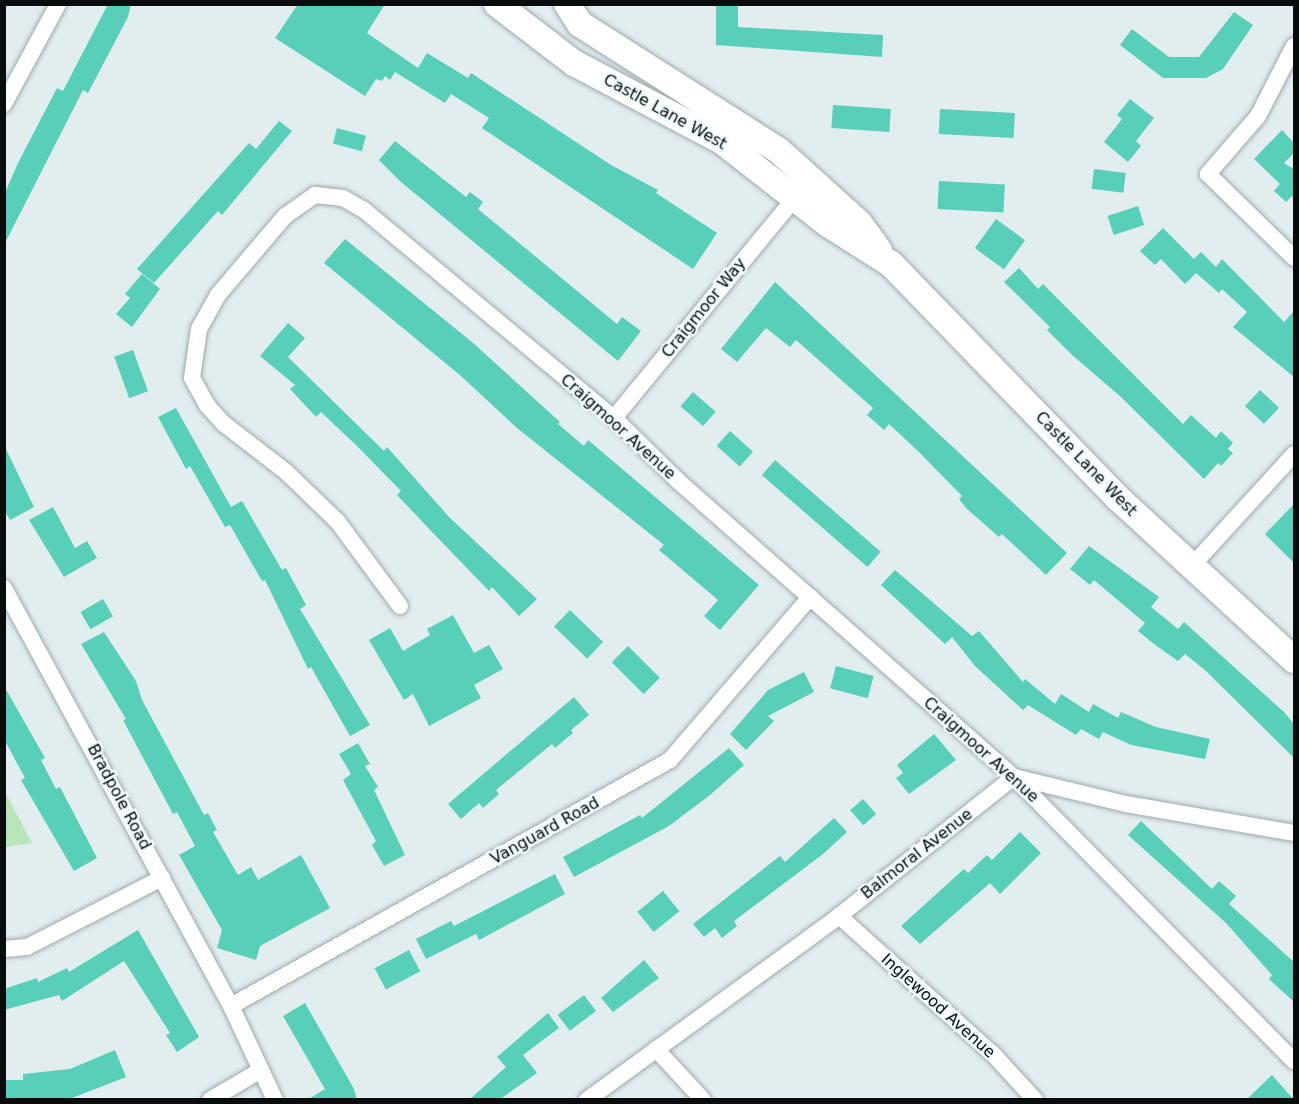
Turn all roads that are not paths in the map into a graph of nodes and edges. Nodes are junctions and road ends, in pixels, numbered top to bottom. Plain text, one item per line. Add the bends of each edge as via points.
1 (58, 4) edge
2 (567, 4) edge
3 (499, 6) edge
4 (1294, 46) edge
5 (4, 104) edge
6 (795, 198) junction
7 (1294, 258) edge
8 (885, 260) junction
9 (614, 418) junction
10 (1294, 454) edge
11 (1190, 568) junction
12 (4, 588) edge
13 (810, 597) junction
14 (400, 606) dead end
15 (1294, 660) edge
16 (1014, 777) junction
17 (1294, 833) edge
18 (162, 878) junction
19 (839, 916) junction
20 (4, 949) edge
21 (231, 1006) junction
22 (656, 1049) junction
23 (1294, 1061) edge
24 (261, 1070) junction
25 (210, 1100) edge
26 (275, 1100) edge
27 (587, 1100) edge
28 (703, 1100) edge
29 (1035, 1100) edge

1 - 5 street
2 - 8 main road, Castle Lane West via 580,24 778,150 859,223
3 - 6 main road, Castle Lane West via 574,63 723,142
4 - 7 street via 1258,116 1208,174
6 - 8 main road, Castle Lane West
6 - 9 street, Craigmoor Way
8 - 11 main road, Castle Lane West
9 - 13 street, Craigmoor Avenue
9 - 14 street, Craigmoor Avenue via 364,210 325,194 297,205 217,296 199,329 192,378 223,423 285,471 336,521
10 - 11 street
11 - 15 main road, Castle Lane West
12 - 18 street, Bradpole Road
13 - 16 street, Craigmoor Avenue
13 - 21 street, Vanguard Road via 670,760
16 - 17 street via 1126,804
16 - 19 street, Balmoral Avenue
16 - 23 street, Craigmoor Avenue
18 - 20 street via 27,947
18 - 21 street, Bradpole Road
19 - 22 street, Balmoral Avenue
19 - 29 street, Inglewood Avenue via 993,1054
21 - 24 street, Bradpole Road
22 - 27 street, Balmoral Avenue
22 - 28 street
24 - 25 street
24 - 26 street, Bradpole Road

